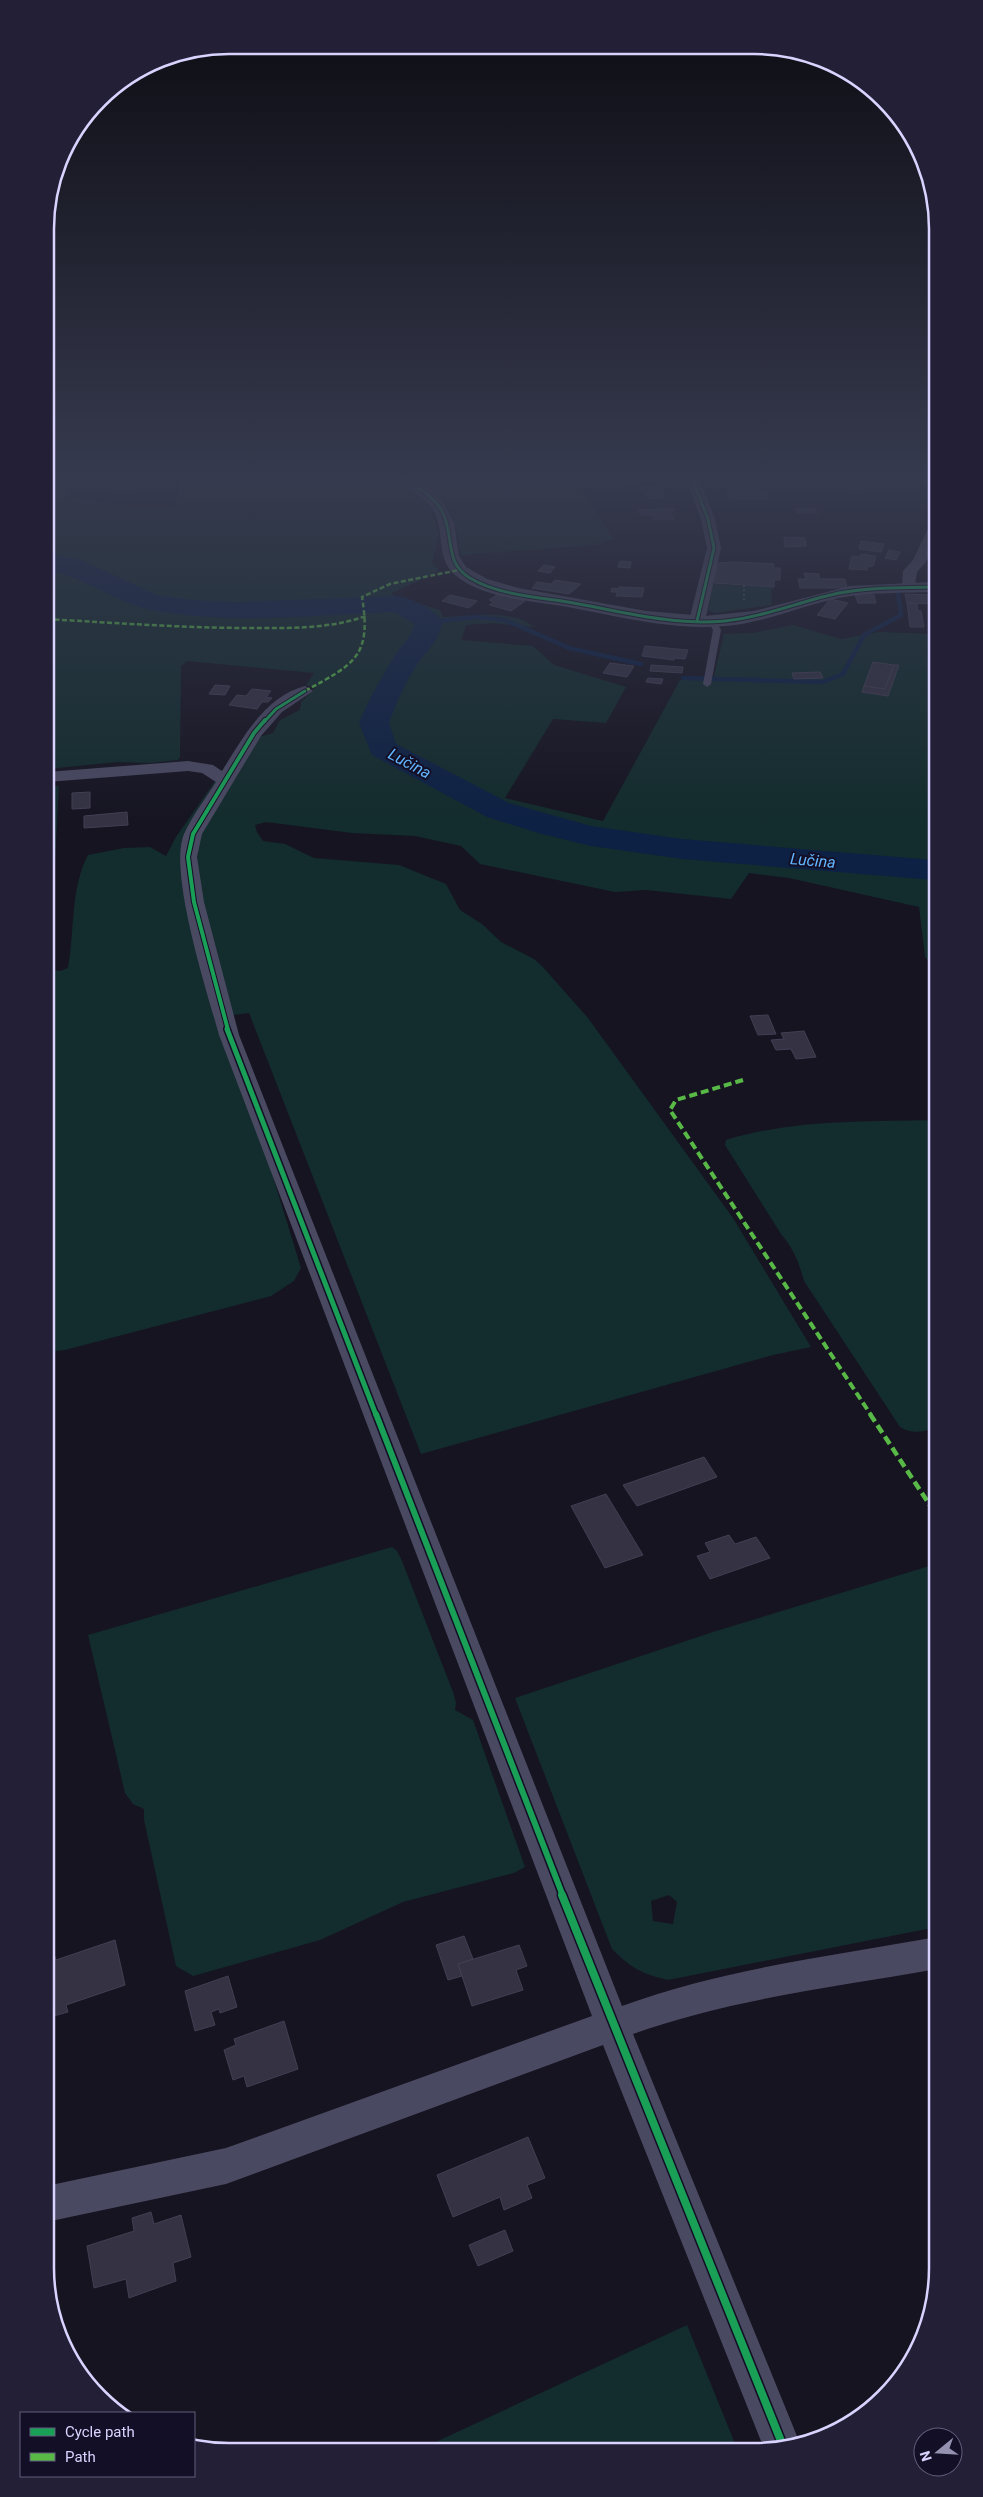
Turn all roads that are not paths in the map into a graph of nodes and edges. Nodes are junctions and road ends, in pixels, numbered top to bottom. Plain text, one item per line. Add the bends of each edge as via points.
1 (509, 591) edge
2 (708, 591) edge
3 (868, 591) edge
4 (704, 621) junction
5 (708, 680) dead end
6 (305, 691) dead end
7 (54, 777) edge
8 (224, 779) junction
9 (929, 1954) edge
10 (612, 2024) junction
11 (54, 2202) edge
12 (780, 2441) edge

1 - 4 street via 658,618
2 - 4 street
3 - 4 street via 839,593 766,614
4 - 5 lane via 716,630
6 - 8 street via 276,708 254,732
7 - 8 street via 188,766 207,769
8 - 10 street via 193,834 188,857 194,902 230,1035
9 - 10 street via 698,1997
10 - 11 street via 226,2166
10 - 12 street

